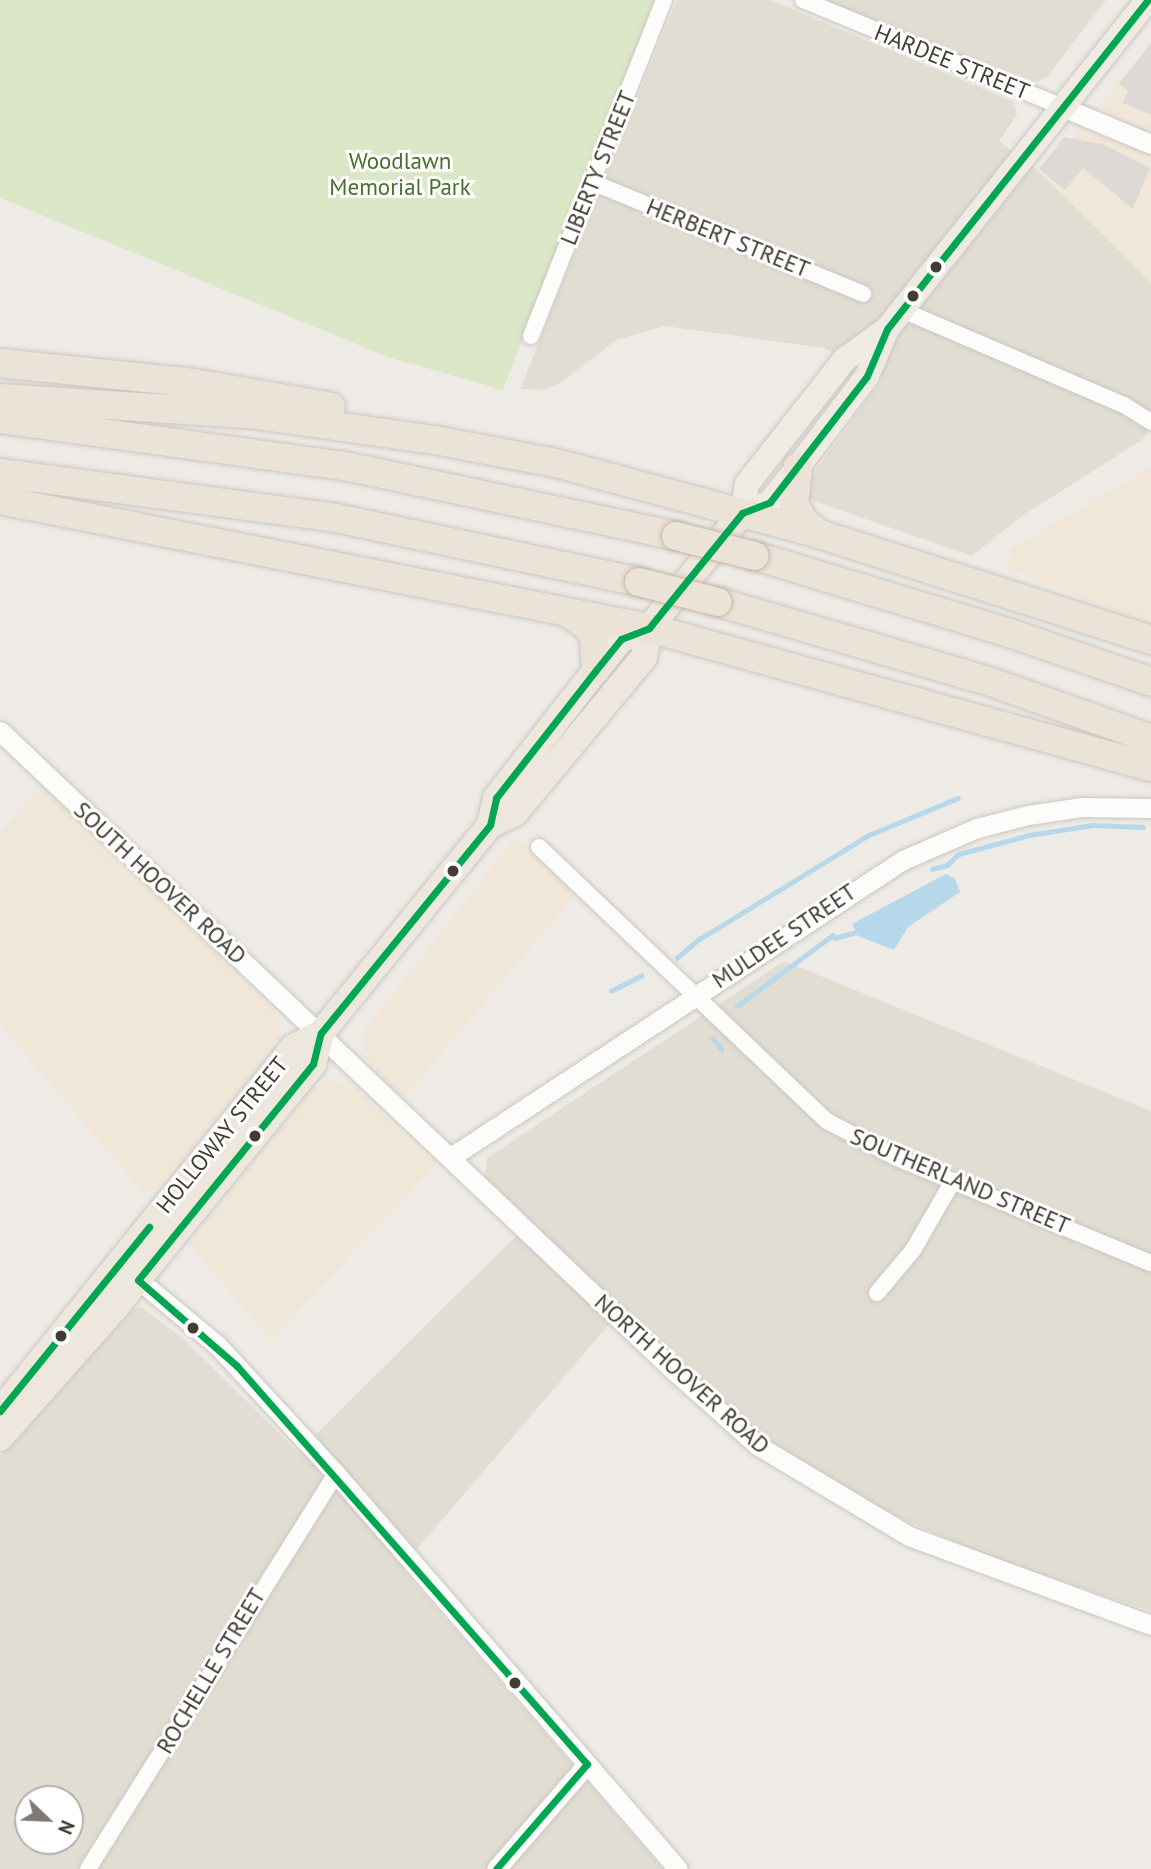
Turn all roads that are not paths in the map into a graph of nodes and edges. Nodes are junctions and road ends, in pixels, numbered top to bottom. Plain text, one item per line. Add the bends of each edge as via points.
1 (664, 0) edge
2 (803, 0) edge
3 (1148, 0) edge
4 (1062, 107) junction
5 (1151, 144) edge
6 (594, 183) junction
7 (863, 294) dead end
8 (895, 319) junction
9 (531, 336) dead end
10 (0, 363) edge
11 (0, 398) edge
12 (0, 419) edge
13 (1151, 422) edge
14 (495, 451) junction
15 (798, 467) junction
16 (0, 473) edge
17 (0, 500) edge
18 (742, 513) junction
19 (819, 534) junction
20 (566, 613) junction
21 (649, 628) junction
22 (1151, 640) edge
23 (596, 670) junction
24 (1151, 682) edge
25 (0, 731) edge
26 (1151, 739) edge
27 (1151, 767) edge
28 (1151, 808) edge
29 (490, 825) junction
30 (539, 847) dead end
31 (693, 996) junction
32 (321, 1033) junction
33 (451, 1157) junction
34 (954, 1181) junction
35 (1151, 1263) edge
36 (129, 1271) junction
37 (877, 1293) dead end
38 (0, 1411) edge
39 (0, 1438) edge
40 (336, 1474) junction
41 (1151, 1625) edge
42 (587, 1764) junction
43 (89, 1869) edge
44 (496, 1869) edge
45 (678, 1869) edge

1 - 6 street, LIBERTY STREET
2 - 4 street, HARDEE STREET
3 - 4 main road, HOLLOWAY STREET
4 - 5 street
4 - 8 main road, HOLLOWAY STREET
6 - 7 street, HERBERT STREET
6 - 9 street, LIBERTY STREET
8 - 13 street via 1112,399
8 - 15 main road, HOLLOWAY STREET via 866,376
8 - 18 main road, HOLLOWAY STREET via 845,359 747,484
10 - 14 highway via 267,395 407,424
11 - 14 highway via 250,414
12 - 24 highway, bridge via 345,466 676,536 1007,632
14 - 18 highway via 616,477
15 - 18 main road, HOLLOWAY STREET via 770,502
15 - 19 highway via 794,503 803,520
16 - 26 highway, bridge via 336,518 639,582 965,674
17 - 20 highway
18 - 19 highway
18 - 21 highway, HOLLOWAY STREET
19 - 22 highway
20 - 21 highway
20 - 23 highway via 591,630
21 - 23 highway, HOLLOWAY STREET via 621,639
21 - 27 highway
21 - 29 highway, HOLLOWAY STREET via 645,657 515,813
23 - 29 highway, HOLLOWAY STREET via 496,798
25 - 32 street, SOUTH HOOVER ROAD
28 - 31 street, MULDEE STREET via 1055,810 952,837 880,873
29 - 32 highway, HOLLOWAY STREET
30 - 31 street, SOUTHERLAND STREET
31 - 33 street, MULDEE STREET
31 - 34 street, SOUTHERLAND STREET via 827,1121
32 - 33 street, NORTH HOOVER ROAD
32 - 36 highway, HOLLOWAY STREET via 313,1064
33 - 41 street, NORTH HOOVER ROAD via 671,1368 786,1465 909,1536
34 - 35 street, SOUTHERLAND STREET
34 - 37 street via 913,1250
36 - 38 highway, HOLLOWAY STREET
36 - 39 highway, HOLLOWAY STREET
36 - 40 street via 218,1346
40 - 42 street
40 - 43 street, ROCHELLE STREET
42 - 44 street
42 - 45 street

